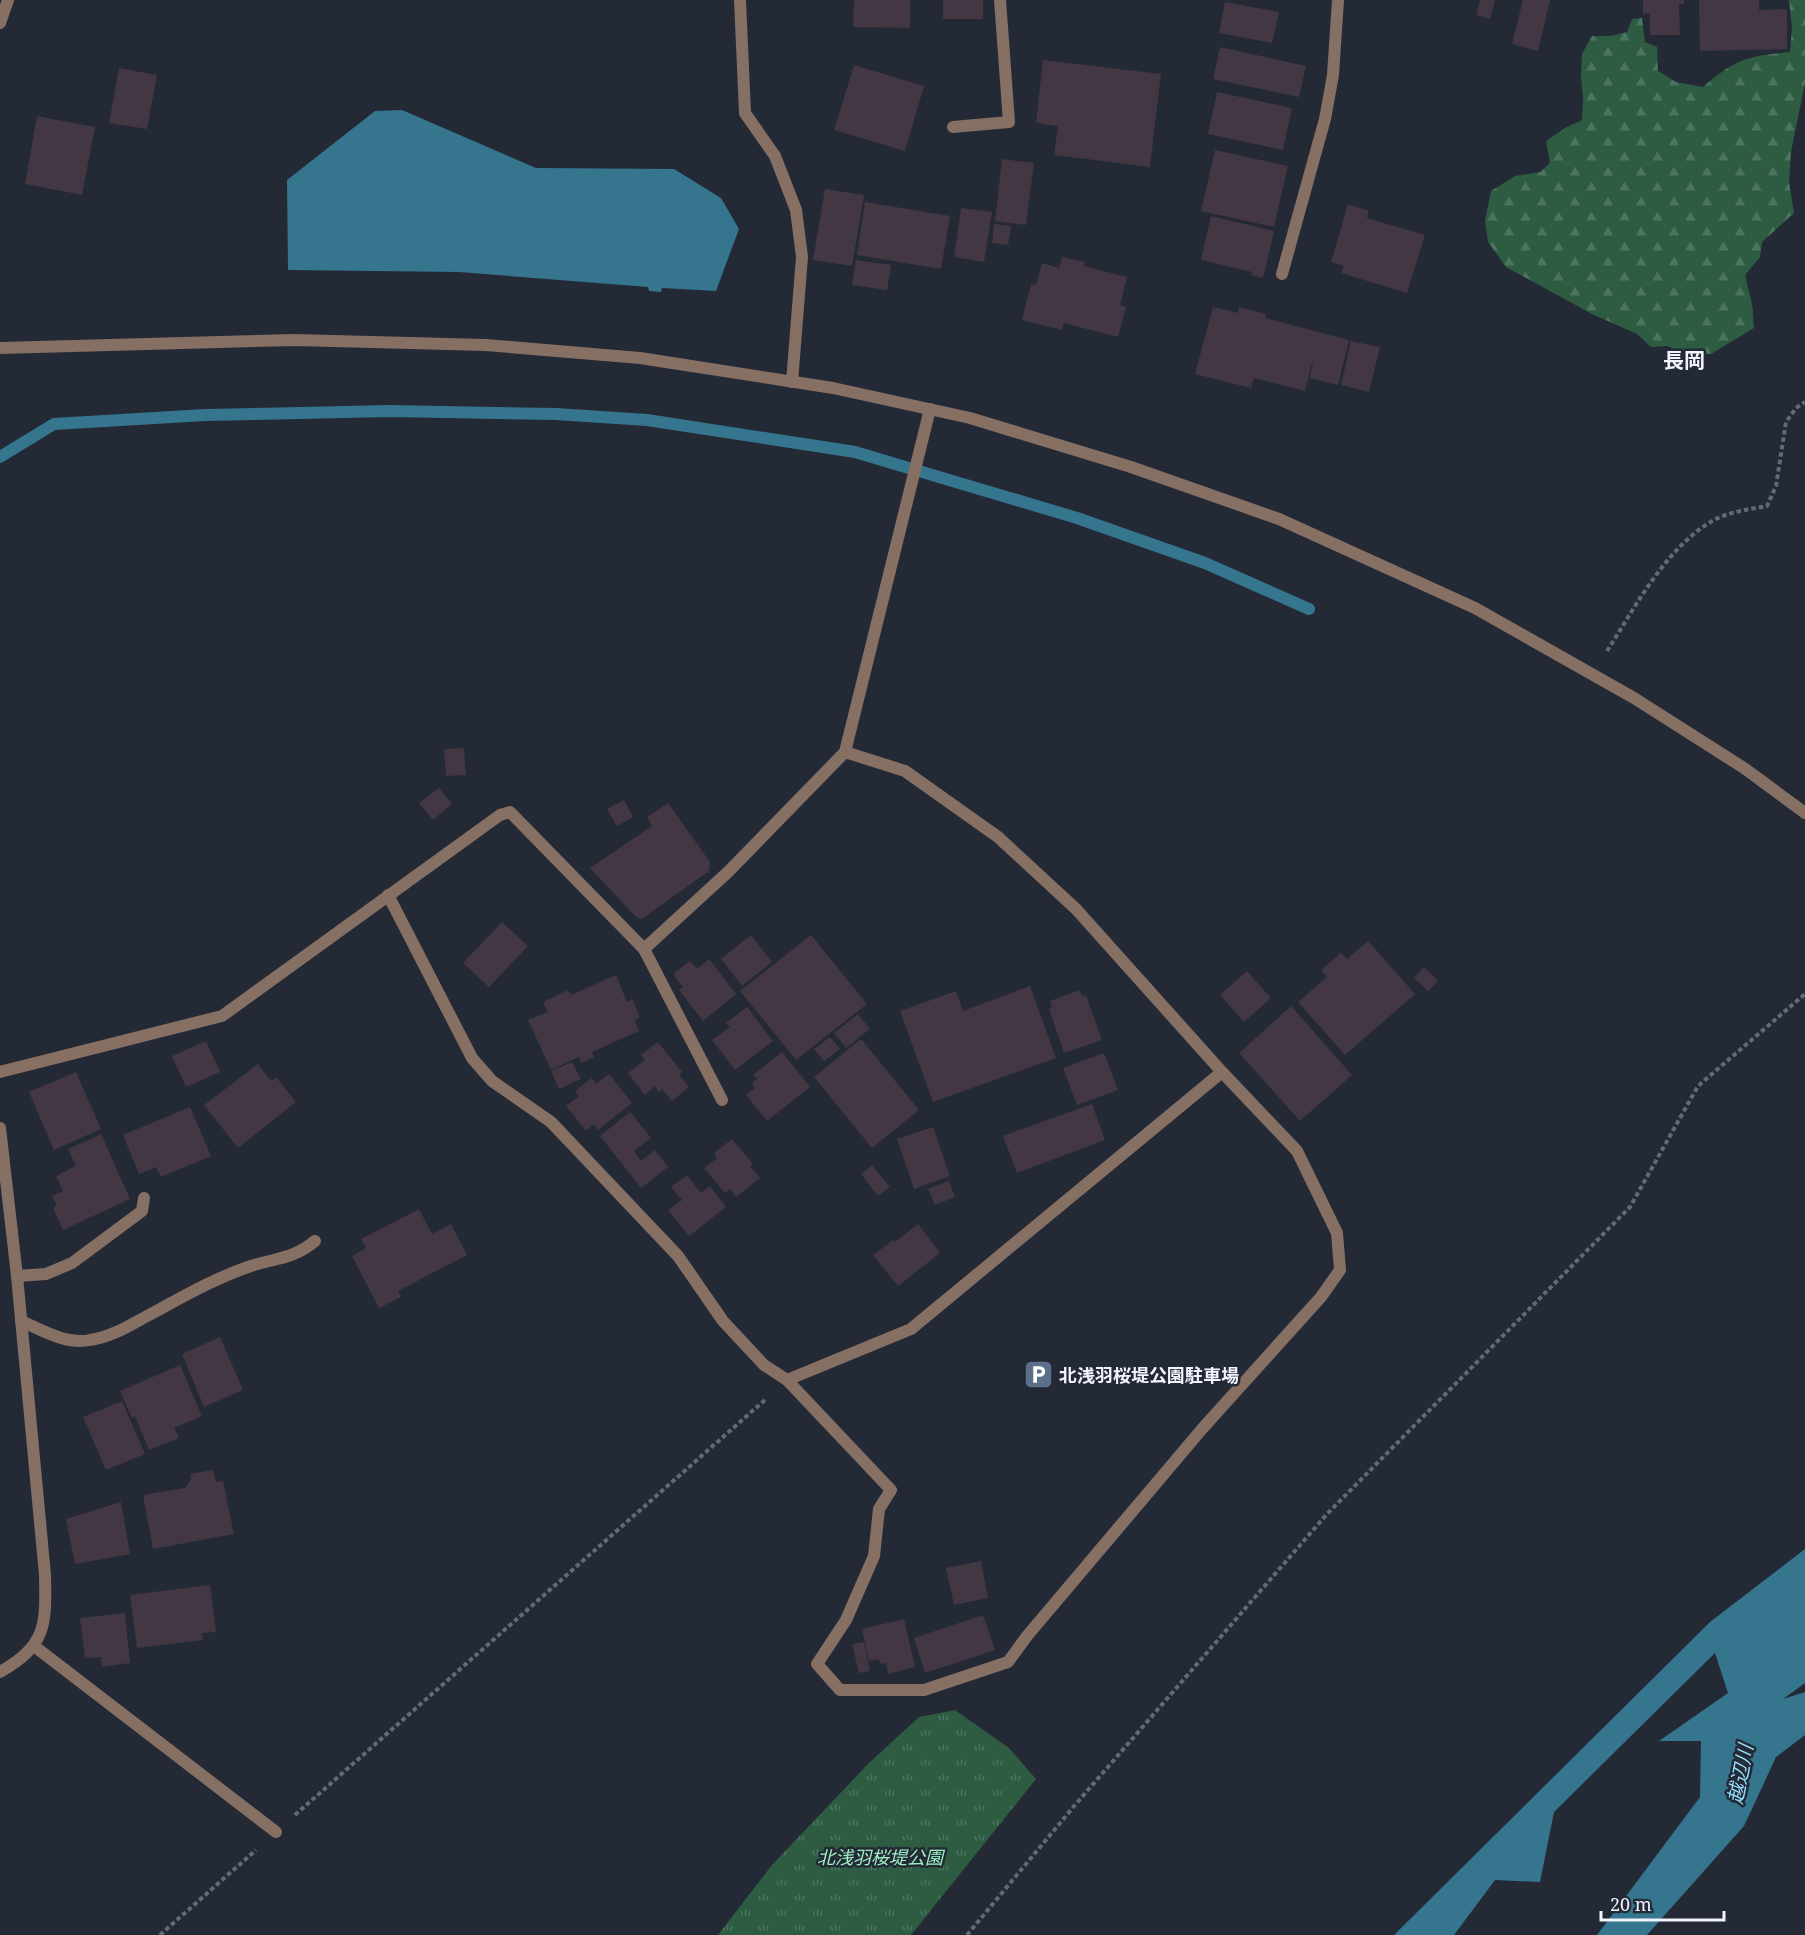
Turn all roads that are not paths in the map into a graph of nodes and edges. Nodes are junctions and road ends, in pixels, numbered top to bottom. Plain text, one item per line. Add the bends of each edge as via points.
1 (8, 0) edge
2 (740, 0) edge
3 (1000, 0) edge
4 (1338, 0) edge
5 (0, 23) edge
6 (953, 127) dead end
7 (1282, 274) dead end
8 (0, 348) edge
9 (792, 382) junction
10 (930, 409) junction
11 (845, 753) junction
12 (1805, 813) edge
13 (388, 895) junction
14 (644, 949) junction
15 (0, 1072) edge
16 (1222, 1072) junction
17 (722, 1100) dead end
18 (0, 1128) edge
19 (144, 1198) dead end
20 (315, 1241) dead end
21 (17, 1276) junction
22 (21, 1321) junction
23 (787, 1380) junction
24 (34, 1647) junction
25 (0, 1672) edge
26 (276, 1832) road end

1 - 5 street
2 - 9 street via 745,113 775,156 796,210 802,257
3 - 6 street via 1009,122
4 - 7 street via 1333,75 1325,119
8 - 9 street via 295,340 486,345 640,358
9 - 10 street
10 - 11 street
10 - 12 street via 1131,467 1279,519 1475,608 1634,698 1744,768
11 - 14 street via 728,872
11 - 16 street via 905,771 998,837 1076,909
13 - 14 street via 500,815 510,812
13 - 15 street via 222,1016
13 - 23 street via 472,1058 492,1081 551,1122 678,1256 723,1321 764,1365
14 - 17 street
16 - 23 street via 912,1329
16 - 23 street via 1297,1151 1337,1233 1340,1270 1008,1662 924,1690 840,1690 817,1664 846,1620 874,1556 879,1509 891,1490
18 - 21 street
19 - 21 street via 142,1211 72,1263 46,1274
20 - 22 street via 302,1252 208,1283 115,1333 89,1341 62,1339
21 - 22 street
22 - 24 street via 45,1575 46,1616
24 - 25 street
24 - 26 street

